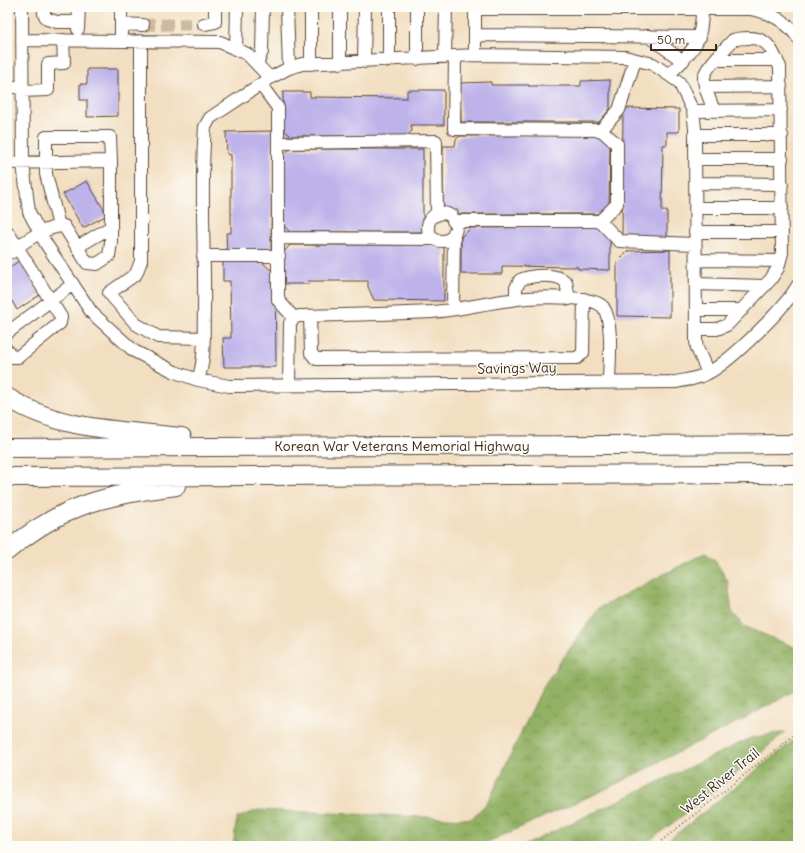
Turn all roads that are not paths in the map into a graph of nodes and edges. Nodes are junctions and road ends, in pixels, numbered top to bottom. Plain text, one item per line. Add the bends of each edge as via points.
1 (22, 7) edge
2 (44, 7) edge
3 (79, 7) edge
4 (122, 7) edge
5 (216, 7) edge
6 (237, 7) edge
7 (263, 7) edge
8 (287, 7) edge
9 (311, 7) edge
10 (340, 7) edge
11 (365, 7) edge
12 (388, 7) edge
13 (417, 7) edge
14 (446, 7) edge
15 (475, 8) edge
16 (702, 9) junction
17 (78, 22) junction
18 (121, 24) junction
19 (204, 24) tunnel mouth
20 (143, 25) tunnel mouth
21 (475, 35) junction
22 (648, 36) junction
23 (700, 37) junction
24 (798, 38) edge
25 (22, 40) junction
26 (63, 40) junction
27 (78, 40) junction
28 (121, 41) junction
29 (141, 41) junction
30 (236, 49) junction
31 (475, 55) junction
32 (450, 57) junction
33 (417, 59) junction
34 (635, 60) junction
35 (683, 60) junction
36 (715, 60) junction
37 (777, 60) junction
38 (389, 61) junction
39 (364, 62) junction
40 (340, 63) junction
41 (257, 64) junction
42 (311, 64) junction
43 (289, 68) junction
44 (669, 75) junction
45 (265, 81) junction
46 (781, 86) junction
47 (7, 87) edge
48 (706, 87) junction
49 (22, 89) junction
50 (781, 110) junction
51 (693, 111) junction
52 (714, 111) junction
53 (454, 129) junction
54 (601, 130) junction
55 (696, 134) junction
56 (782, 135) junction
57 (436, 141) junction
58 (278, 143) junction
59 (696, 159) junction
60 (782, 159) junction
61 (111, 161) junction
62 (46, 162) junction
63 (7, 163) edge
64 (23, 163) junction
65 (696, 183) junction
66 (782, 184) junction
67 (696, 208) junction
68 (782, 208) junction
69 (437, 214) junction
70 (600, 221) junction
71 (59, 226) junction
72 (111, 227) junction
73 (454, 227) junction
74 (7, 231) edge
75 (782, 232) junction
76 (40, 233) junction
77 (279, 238) junction
78 (696, 238) junction
79 (434, 239) junction
80 (77, 247) junction
81 (12, 250) edge
82 (203, 256) junction
83 (279, 256) junction
84 (696, 260) junction
85 (780, 261) junction
86 (73, 284) junction
87 (696, 284) junction
88 (798, 285) edge
89 (765, 286) junction
90 (516, 299) junction
91 (569, 299) junction
92 (584, 299) junction
93 (50, 300) junction
94 (453, 309) junction
95 (696, 310) junction
96 (742, 310) junction
97 (310, 316) junction
98 (294, 318) junction
99 (696, 330) junction
100 (7, 333) edge
101 (204, 338) junction
102 (7, 350) edge
103 (708, 373) junction
104 (198, 380) junction
105 (609, 382) junction
106 (289, 385) junction
107 (7, 397) edge
108 (798, 444) edge
109 (261, 447) junction
110 (7, 448) edge
111 (798, 474) edge
112 (252, 476) junction
113 (7, 477) edge
114 (7, 551) edge

1 - 25 street, Savings Way
2 - 17 street via 47,19 57,22
3 - 17 street
4 - 18 street
5 - 19 street via 215,22
6 - 30 street
7 - 41 street via 262,52
8 - 43 street
9 - 42 street
10 - 40 street
11 - 39 street
12 - 38 street
13 - 33 street
14 - 32 street
15 - 16 street
15 - 21 street
16 - 23 street
16 - 24 street via 751,9 764,12 789,27
17 - 27 street
18 - 20 street
18 - 28 street
21 - 22 street
21 - 31 street
22 - 23 street
22 - 35 street
23 - 35 street
25 - 26 street
25 - 49 street, Savings Way
26 - 27 street
26 - 49 street via 64,63 48,64 48,90
27 - 28 street
28 - 29 street
29 - 30 street via 220,42
29 - 101 street via 141,261 136,274 109,293 136,324 158,337
30 - 41 street via 247,54
31 - 32 street
31 - 34 street via 625,57
32 - 33 street
32 - 53 street
33 - 38 street
34 - 44 street via 653,64
34 - 54 street via 619,110
35 - 44 street
36 - 37 street
36 - 37 street via 733,40 738,38 764,40
36 - 48 street via 704,77
37 - 46 street
38 - 39 street
39 - 40 street
40 - 42 street
41 - 45 street
42 - 43 street
43 - 45 street
44 - 51 street via 679,82
45 - 58 street via 278,108
45 - 82 street via 210,118 205,127
46 - 48 street
46 - 50 street
47 - 49 street
48 - 52 street
49 - 64 street, Savings Way
50 - 52 street
50 - 56 street
51 - 52 street
51 - 55 street
53 - 54 street
53 - 57 street
54 - 70 street via 616,144 616,204
55 - 56 street
55 - 59 street
56 - 60 street
57 - 58 street
57 - 69 street
58 - 77 street
59 - 60 street
59 - 65 street
60 - 66 street
61 - 62 street
61 - 62 street via 110,136 46,137
61 - 72 street
62 - 64 street
62 - 71 street via 46,174
63 - 64 street
64 - 76 street, Savings Way via 29,212
65 - 66 street
65 - 67 street
66 - 68 street
67 - 68 street
67 - 78 street
68 - 75 street
69 - 73 street via 446,214
69 - 79 street via 428,224 429,233
70 - 73 street
70 - 78 street via 619,242
71 - 76 street
71 - 80 street via 64,226
72 - 80 street
72 - 80 street via 112,242 109,256 97,264 87,263
73 - 79 street via 448,239
73 - 94 street
74 - 81 street
75 - 78 street
75 - 85 street
76 - 81 street
76 - 86 street, Savings Way
77 - 79 street
77 - 83 street
78 - 84 street
81 - 93 street
82 - 83 street
82 - 101 street
83 - 98 street via 278,300
84 - 85 street
84 - 87 street
85 - 89 street
86 - 93 street
86 - 104 street, Savings Way via 92,313 134,351 175,372
87 - 89 street
87 - 95 street
88 - 103 street, Savings Way via 785,303 736,353
89 - 96 street
90 - 91 street
90 - 91 street via 516,288 525,277 556,276 566,282
90 - 94 street
91 - 92 street
92 - 97 street via 583,353 577,358 316,359 311,353
92 - 105 street via 603,307 607,318
93 - 100 street
93 - 102 street via 61,317 60,323 18,357 12,357
94 - 97 street
95 - 96 street
95 - 99 street
96 - 99 street via 727,325 717,330
97 - 98 street
98 - 106 street via 290,323
99 - 103 street via 697,348
101 - 104 street via 203,365
103 - 105 street, Savings Way via 694,379 675,382
104 - 106 street, Savings Way via 229,386
105 - 106 street, Savings Way
107 - 109 highway via 33,412 77,425
108 - 109 highway, Korean War Veterans Memorial Highway
109 - 110 highway, Korean War Veterans Memorial Highway
111 - 112 highway, Korean War Veterans Memorial Highway
112 - 113 highway, Korean War Veterans Memorial Highway
112 - 114 highway via 96,500 47,522

